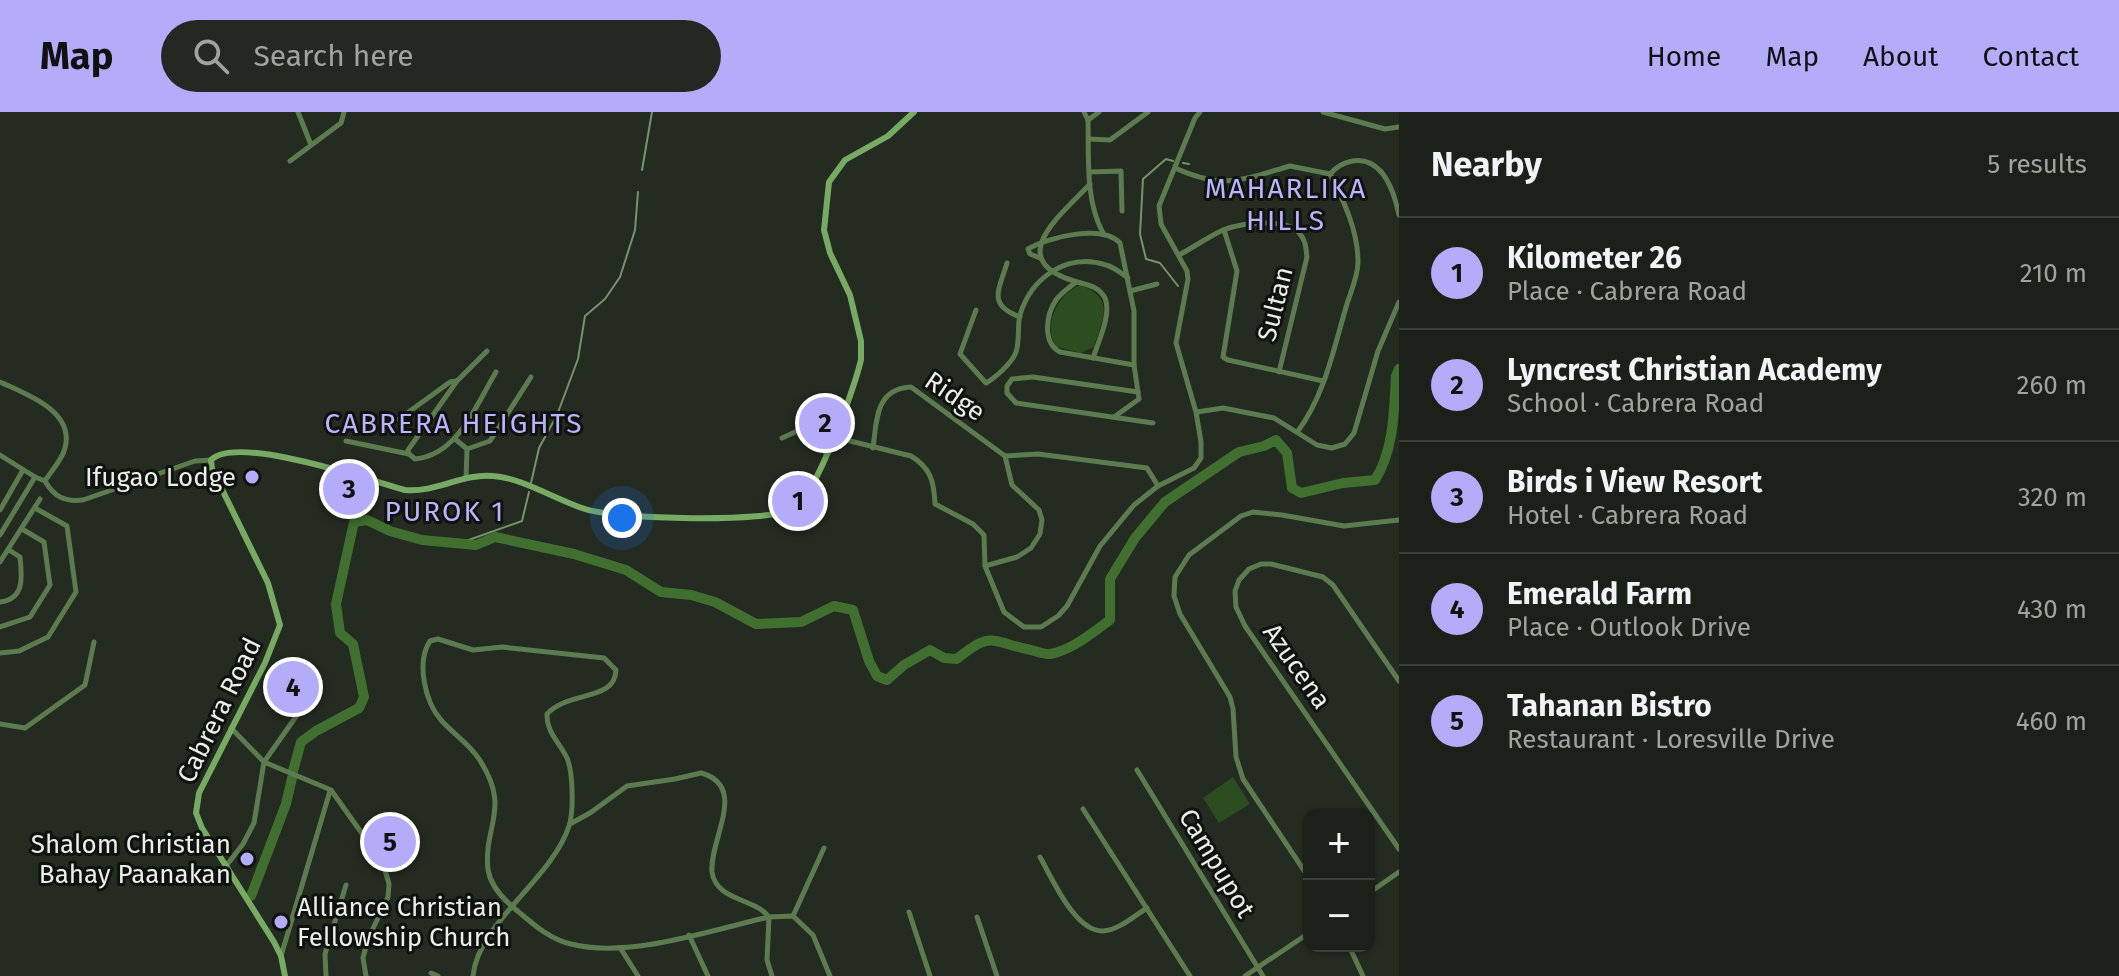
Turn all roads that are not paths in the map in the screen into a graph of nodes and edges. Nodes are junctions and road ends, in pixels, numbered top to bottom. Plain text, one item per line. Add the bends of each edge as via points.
1 (298, 112) edge
2 (344, 112) edge
3 (914, 112) edge
4 (1084, 112) edge
5 (1099, 112) edge
6 (1148, 112) edge
7 (1200, 112) edge
8 (1323, 112) edge
9 (1088, 120) junction
10 (1399, 127) edge
11 (1089, 139) junction
12 (311, 145) junction
13 (290, 161) dead end
14 (1175, 168) junction
15 (1090, 172) junction
16 (1330, 174) junction
17 (1090, 184) junction
18 (1122, 211) dead end
19 (1399, 215) edge
20 (1224, 230) junction
21 (1103, 233) junction
22 (1039, 244) junction
23 (1179, 255) junction
24 (1040, 258) junction
25 (1007, 263) dead end
26 (1049, 272) junction
27 (1128, 278) junction
28 (1076, 282) junction
29 (1157, 284) dead end
30 (1130, 291) junction
31 (1399, 302) edge
32 (976, 310) dead end
33 (1020, 317) junction
34 (487, 351) dead end
35 (1093, 358) junction
36 (1134, 365) junction
37 (496, 372) dead end
38 (1279, 372) junction
39 (531, 377) dead end
40 (457, 381) junction
41 (1323, 381) junction
42 (0, 382) edge
43 (1138, 392) junction
44 (1196, 412) junction
45 (1114, 417) junction
46 (399, 419) dead end
47 (1153, 423) dead end
48 (1298, 431) junction
49 (833, 437) junction
50 (782, 438) dead end
51 (455, 439) junction
52 (346, 441) dead end
53 (873, 448) junction
54 (467, 449) junction
55 (826, 453) junction
56 (409, 454) junction
57 (1005, 456) junction
58 (1, 458) edge
59 (211, 460) junction
60 (23, 470) junction
61 (35, 477) junction
62 (466, 478) junction
63 (45, 481) junction
64 (1158, 486) junction
65 (40, 499) dead end
66 (35, 508) junction
67 (0, 510) edge
68 (1399, 520) edge
69 (22, 529) junction
70 (0, 535) edge
71 (9, 550) junction
72 (0, 562) edge
73 (985, 566) junction
74 (0, 602) edge
75 (0, 627) edge
76 (94, 642) dead end
77 (0, 653) edge
78 (1399, 681) edge
79 (314, 691) dead end
80 (0, 724) edge
81 (231, 728) junction
82 (264, 762) junction
83 (1137, 770) dead end
84 (331, 790) junction
85 (1083, 809) dead end
86 (570, 824) junction
87 (824, 848) dead end
88 (1399, 849) edge
89 (1040, 857) dead end
90 (226, 866) junction
91 (1303, 869) edge
92 (1399, 872) edge
93 (346, 885) dead end
94 (1375, 889) edge
95 (512, 907) junction
96 (1147, 908) junction
97 (909, 912) dead end
98 (793, 916) junction
99 (769, 917) junction
100 (977, 917) dead end
101 (689, 935) junction
102 (1303, 937) edge
103 (621, 949) junction
104 (1352, 952) edge
105 (281, 956) junction
106 (1258, 968) junction
107 (431, 973) dead end
108 (635, 975) edge
109 (285, 976) edge
110 (326, 976) edge
111 (366, 976) edge
112 (438, 976) edge
113 (473, 976) edge
114 (708, 976) edge
115 (772, 976) edge
116 (830, 976) edge
117 (930, 976) edge
118 (997, 976) edge
119 (1190, 976) edge
120 (1245, 976) edge
121 (1263, 976) edge
122 (1363, 976) edge

1 - 12 street
2 - 12 street via 341,123
3 - 49 main road via 896,131 845,160 829,182 824,230 850,295 861,341 858,369
4 - 9 street
5 - 9 street
6 - 11 street via 1110,140
7 - 14 street
8 - 10 street via 1385,129
9 - 11 street
11 - 15 street
12 - 13 street
14 - 16 street via 1228,182 1290,166
14 - 23 street via 1159,217
15 - 17 street
15 - 18 street via 1121,171
16 - 19 street via 1349,161 1374,166 1388,180
16 - 41 street via 1348,213 1358,260
17 - 21 street
17 - 22 street
20 - 23 street, Sultan
20 - 38 street via 1237,271 1223,357
20 - 38 street, Sultan via 1283,225 1292,227 1306,244
21 - 22 street via 1072,234
21 - 27 street via 1120,243
22 - 24 street
22 - 24 street via 1028,249
23 - 44 street via 1188,279 1177,353
24 - 26 street
25 - 33 street via 998,302 1005,312
26 - 27 street via 1090,262 1108,265
26 - 28 street
26 - 33 street via 1031,290
27 - 30 street
28 - 35 street via 1095,287 1107,306
28 - 35 street via 1050,311 1049,342 1060,352
29 - 30 street
30 - 36 street
31 - 48 street via 1354,433 1345,444 1332,448 1317,445
32 - 33 street via 960,354 986,383 1014,355
34 - 40 street
35 - 36 street
36 - 43 street
37 - 51 street
38 - 41 street
39 - 54 street via 490,441
40 - 46 street
40 - 56 street
41 - 48 street
42 - 63 street via 43,403 60,418 65,446
43 - 45 street via 1136,402
43 - 45 street via 1021,377 1007,386 1016,403
44 - 48 street via 1248,412
44 - 64 street via 1201,458 1194,468
45 - 47 street
49 - 53 street
49 - 55 main road
50 - 55 street via 804,428
51 - 54 street
51 - 56 street via 424,458
52 - 56 street
53 - 57 street, Ridge via 879,408 892,392 911,387
53 - 73 street via 921,462 934,481 935,504 984,535
54 - 62 street
55 - 62 main road via 801,502 773,514 611,515 503,477
57 - 64 street via 1038,454 1147,468
57 - 73 street via 1012,485 1039,510 1040,534 1017,557
58 - 60 street
59 - 62 main road via 217,454 249,451 418,491
59 - 63 street via 83,500 56,496
59 - 81 main road, Cabrera Road via 268,583 279,621 274,644
60 - 61 street
60 - 67 street
61 - 63 street
61 - 70 street
64 - 73 street via 1114,528 1067,606 1041,627 1024,627 1004,612
65 - 66 street
66 - 69 street
66 - 77 street via 67,526 76,592 48,637 19,651
68 - 91 street via 1344,526 1253,512 1189,555 1175,577 1180,614 1230,697 1243,779
69 - 71 street
69 - 75 street via 44,542 50,585 30,617
71 - 72 street
71 - 74 street via 20,557 23,581 18,593
76 - 80 street via 85,685 25,728
78 - 88 street, Azucena via 1328,580 1261,564 1239,580 1236,607 1245,626
79 - 82 street
81 - 82 street
81 - 90 main road, Cabrera Road via 196,804 197,819
82 - 84 street
82 - 90 street via 254,823
83 - 106 street, Campupot
84 - 105 street
84 - 111 street via 383,863 389,884 363,958
85 - 96 street
86 - 95 street via 555,853
86 - 95 street via 572,772 547,714 566,700 610,687 616,670 604,658 502,647 473,650 430,641 421,670 437,714 490,776 496,798 488,869 492,885
86 - 99 street via 627,786 710,775 724,790 712,873 731,896
87 - 98 street
89 - 96 street via 1077,919 1092,929 1117,927
90 - 105 main road, Cabrera Road
92 - 94 street
93 - 110 street via 325,954
95 - 103 street via 569,944
95 - 113 street via 478,956
96 - 119 street
97 - 117 street
98 - 99 street
98 - 116 street via 813,935
99 - 101 street
99 - 115 street via 767,960
100 - 118 street
101 - 103 street
101 - 114 street
102 - 106 street
103 - 108 street
104 - 122 street
105 - 109 main road, Cabrera Road
106 - 120 street
106 - 121 street, Campupot
107 - 112 street

